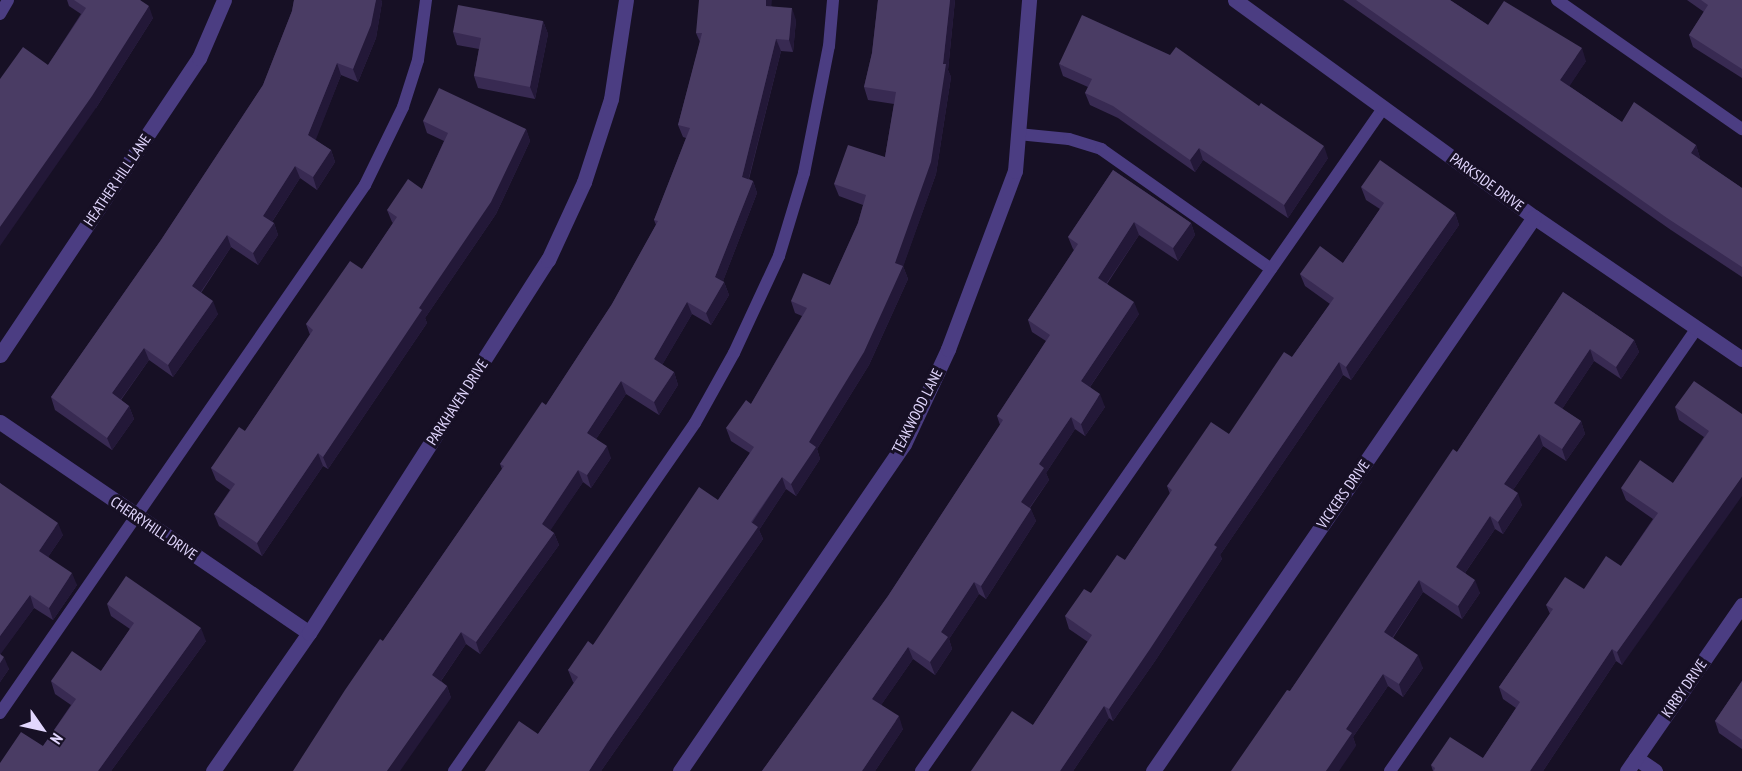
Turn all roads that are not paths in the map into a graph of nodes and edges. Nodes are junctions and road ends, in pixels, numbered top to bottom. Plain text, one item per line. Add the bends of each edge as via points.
1 (8, 0) edge
2 (224, 0) edge
3 (426, 0) edge
4 (626, 0) edge
5 (833, 0) edge
6 (1029, 0) edge
7 (1235, 0) edge
8 (1557, 0) edge
9 (0, 14) edge
10 (1384, 107) junction
11 (1742, 129) edge
12 (1018, 134) junction
13 (1534, 217) junction
14 (1271, 269) junction
15 (1697, 328) junction
16 (0, 355) edge
17 (1742, 359) edge
18 (0, 422) edge
19 (137, 515) junction
20 (1742, 605) edge
21 (309, 633) junction
22 (0, 714) edge
23 (1636, 758) junction
24 (213, 771) edge
25 (454, 771) edge
26 (680, 771) edge
27 (921, 771) edge
28 (1153, 771) edge
29 (1389, 771) edge
30 (1627, 771) edge
31 (1655, 771) edge

1 - 9 lane
2 - 16 street, HEATHER HILL LANE via 199,58
3 - 19 lane via 418,60 406,98 365,185
4 - 21 street, PARKHAVEN DRIVE via 611,99 584,182 548,260
5 - 25 lane via 830,46 804,173 779,256 734,353 695,423
6 - 12 street, TEAKWOOD LANE
7 - 10 street, PARKSIDE DRIVE
8 - 11 lane
10 - 13 street, PARKSIDE DRIVE
10 - 14 lane
12 - 14 lane via 1069,139 1101,149
12 - 26 street, TEAKWOOD LANE via 1015,171 948,349 904,444
13 - 15 street, PARKSIDE DRIVE
13 - 28 street, VICKERS DRIVE
14 - 27 lane
15 - 17 street, PARKSIDE DRIVE
15 - 29 lane
18 - 19 street, CHERRYHILL DRIVE
19 - 21 street, CHERRYHILL DRIVE
19 - 22 lane
20 - 23 street, KIRBY DRIVE
21 - 24 street, PARKHAVEN DRIVE
23 - 30 street, KIRBY DRIVE
23 - 31 street

